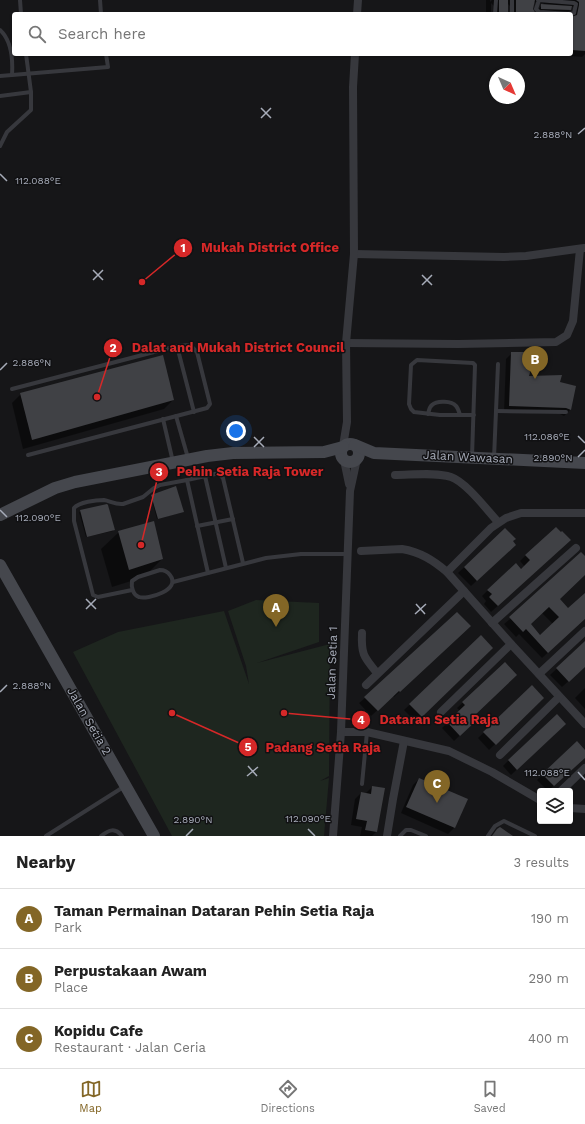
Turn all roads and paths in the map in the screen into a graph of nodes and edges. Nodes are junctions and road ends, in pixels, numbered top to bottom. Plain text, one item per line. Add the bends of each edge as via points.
1 (20, 0) edge
2 (100, 0) edge
3 (358, 0) edge
4 (496, 0) edge
5 (512, 0) edge
6 (538, 0) edge
7 (21, 12) edge
8 (101, 12) edge
9 (358, 12) edge
10 (495, 12) edge
11 (512, 12) edge
12 (540, 12) edge
13 (573, 13) edge
14 (0, 30) edge
15 (26, 56) edge
16 (106, 56) edge
17 (355, 56) edge
18 (28, 74) junction
19 (12, 75) junction
20 (0, 76) edge
21 (31, 92) junction
22 (0, 96) edge
23 (0, 146) edge
24 (583, 249) edge
25 (354, 254) junction
26 (346, 343) junction
27 (177, 346) junction
28 (498, 364) dead end
29 (12, 389) dead end
30 (496, 411) junction
31 (194, 412) junction
32 (566, 412) dead end
33 (428, 414) junction
34 (460, 415) junction
35 (474, 415) junction
36 (176, 416) junction
37 (163, 419) junction
38 (347, 446) junction
39 (324, 452) junction
40 (374, 453) junction
41 (28, 455) dead end
42 (472, 457) junction
43 (494, 458) junction
44 (189, 459) junction
45 (357, 459) junction
46 (344, 460) junction
47 (173, 462) junction
48 (585, 463) edge
49 (205, 476) junction
50 (395, 476) dead end
51 (187, 480) junction
52 (350, 491) junction
53 (585, 513) edge
54 (0, 515) edge
55 (233, 519) junction
56 (216, 522) junction
57 (498, 522) junction
58 (197, 526) junction
59 (576, 548) dead end
60 (361, 551) dead end
61 (348, 554) junction
62 (243, 563) junction
63 (0, 565) edge
64 (226, 568) junction
65 (447, 572) junction
66 (208, 573) junction
67 (173, 582) junction
68 (132, 590) junction
69 (464, 591) junction
70 (492, 623) junction
71 (585, 631) edge
72 (362, 633) dead end
73 (511, 644) junction
74 (377, 673) junction
75 (539, 674) junction
76 (366, 684) dead end
77 (560, 697) junction
78 (441, 712) dead end
79 (585, 724) edge
80 (341, 732) junction
81 (367, 732) junction
82 (404, 741) junction
83 (500, 754) dead end
84 (585, 768) edge
85 (362, 784) dead end
86 (125, 785) junction
87 (564, 788) edge
88 (537, 798) edge
89 (573, 808) edge
90 (585, 809) edge
91 (46, 836) edge
92 (101, 836) edge
93 (122, 836) edge
94 (154, 836) edge
95 (333, 836) edge
96 (387, 836) edge
97 (400, 836) edge
98 (426, 836) edge
99 (488, 836) edge
100 (535, 836) edge

1 - 7 lane
2 - 8 lane
3 - 9 street
4 - 10 lane
5 - 11 lane
6 - 12 lane via 536,7
6 - 13 lane via 574,3 576,11
14 - 19 lane via 6,35 13,60
15 - 18 lane
16 - 18 lane via 108,67
17 - 25 street
18 - 19 lane
18 - 21 lane
19 - 20 lane
21 - 22 lane
21 - 23 lane via 31,110 7,132
24 - 25 street via 497,257
24 - 26 street via 573,321 567,335 556,342
25 - 26 street
26 - 38 street
27 - 29 lane
27 - 31 lane
27 - 31 lane via 190,345 196,352 210,404 207,408
28 - 30 lane
30 - 32 lane
30 - 43 lane
31 - 36 lane
33 - 34 lane
33 - 34 lane via 433,404 441,402 455,405
33 - 35 lane via 414,412 409,404 411,365 417,360 473,363
34 - 35 lane
35 - 42 lane
36 - 37 lane
36 - 44 lane
37 - 41 lane
37 - 47 lane
38 - 39 street
38 - 40 street, Jalan Wawasan
38 - 45 street via 359,450
38 - 46 street via 341,455
39 - 44 street via 233,453
39 - 46 street
40 - 42 street, Jalan Wawasan
40 - 45 street, Jalan Wawasan
42 - 43 street, Jalan Wawasan
43 - 48 street, Jalan Wawasan
44 - 47 street
45 - 46 street via 351,462
45 - 52 street, Jalan Setia 1
46 - 52 street, Jalan Setia 1
47 - 54 street via 75,482 49,491
49 - 51 lane
49 - 55 lane via 219,474 223,478
49 - 56 lane
50 - 57 street via 418,474 457,479
51 - 58 lane
51 - 68 lane via 154,488 143,497 123,504 101,500 79,504 74,508 74,520 93,595 98,597
52 - 61 street, Jalan Setia 1
53 - 57 street via 521,513
55 - 56 lane
55 - 62 lane
56 - 58 lane
56 - 64 lane
57 - 65 street
58 - 66 lane
59 - 70 street
60 - 65 street via 409,550 433,561
61 - 62 lane via 278,556
61 - 80 street, Jalan Setia 1
62 - 64 lane
63 - 86 street, Jalan Setia 2
64 - 66 lane
65 - 69 street
66 - 67 lane
67 - 68 lane via 168,590 146,597 138,597
67 - 68 lane via 169,574 160,570 134,579
69 - 70 street
69 - 74 street
70 - 73 street
71 - 75 street
72 - 74 street via 363,654
73 - 75 street
73 - 78 street
74 - 76 street
75 - 77 street
77 - 79 street
77 - 83 street
80 - 81 street
80 - 95 street, Jalan Setia 1
81 - 82 street
81 - 85 lane
82 - 88 street via 449,751
82 - 96 street
84 - 87 street
86 - 91 lane
86 - 94 street, Jalan Setia 2
89 - 90 street
92 - 93 lane via 111,830 118,831
97 - 98 lane via 406,830
99 - 100 lane via 504,821

